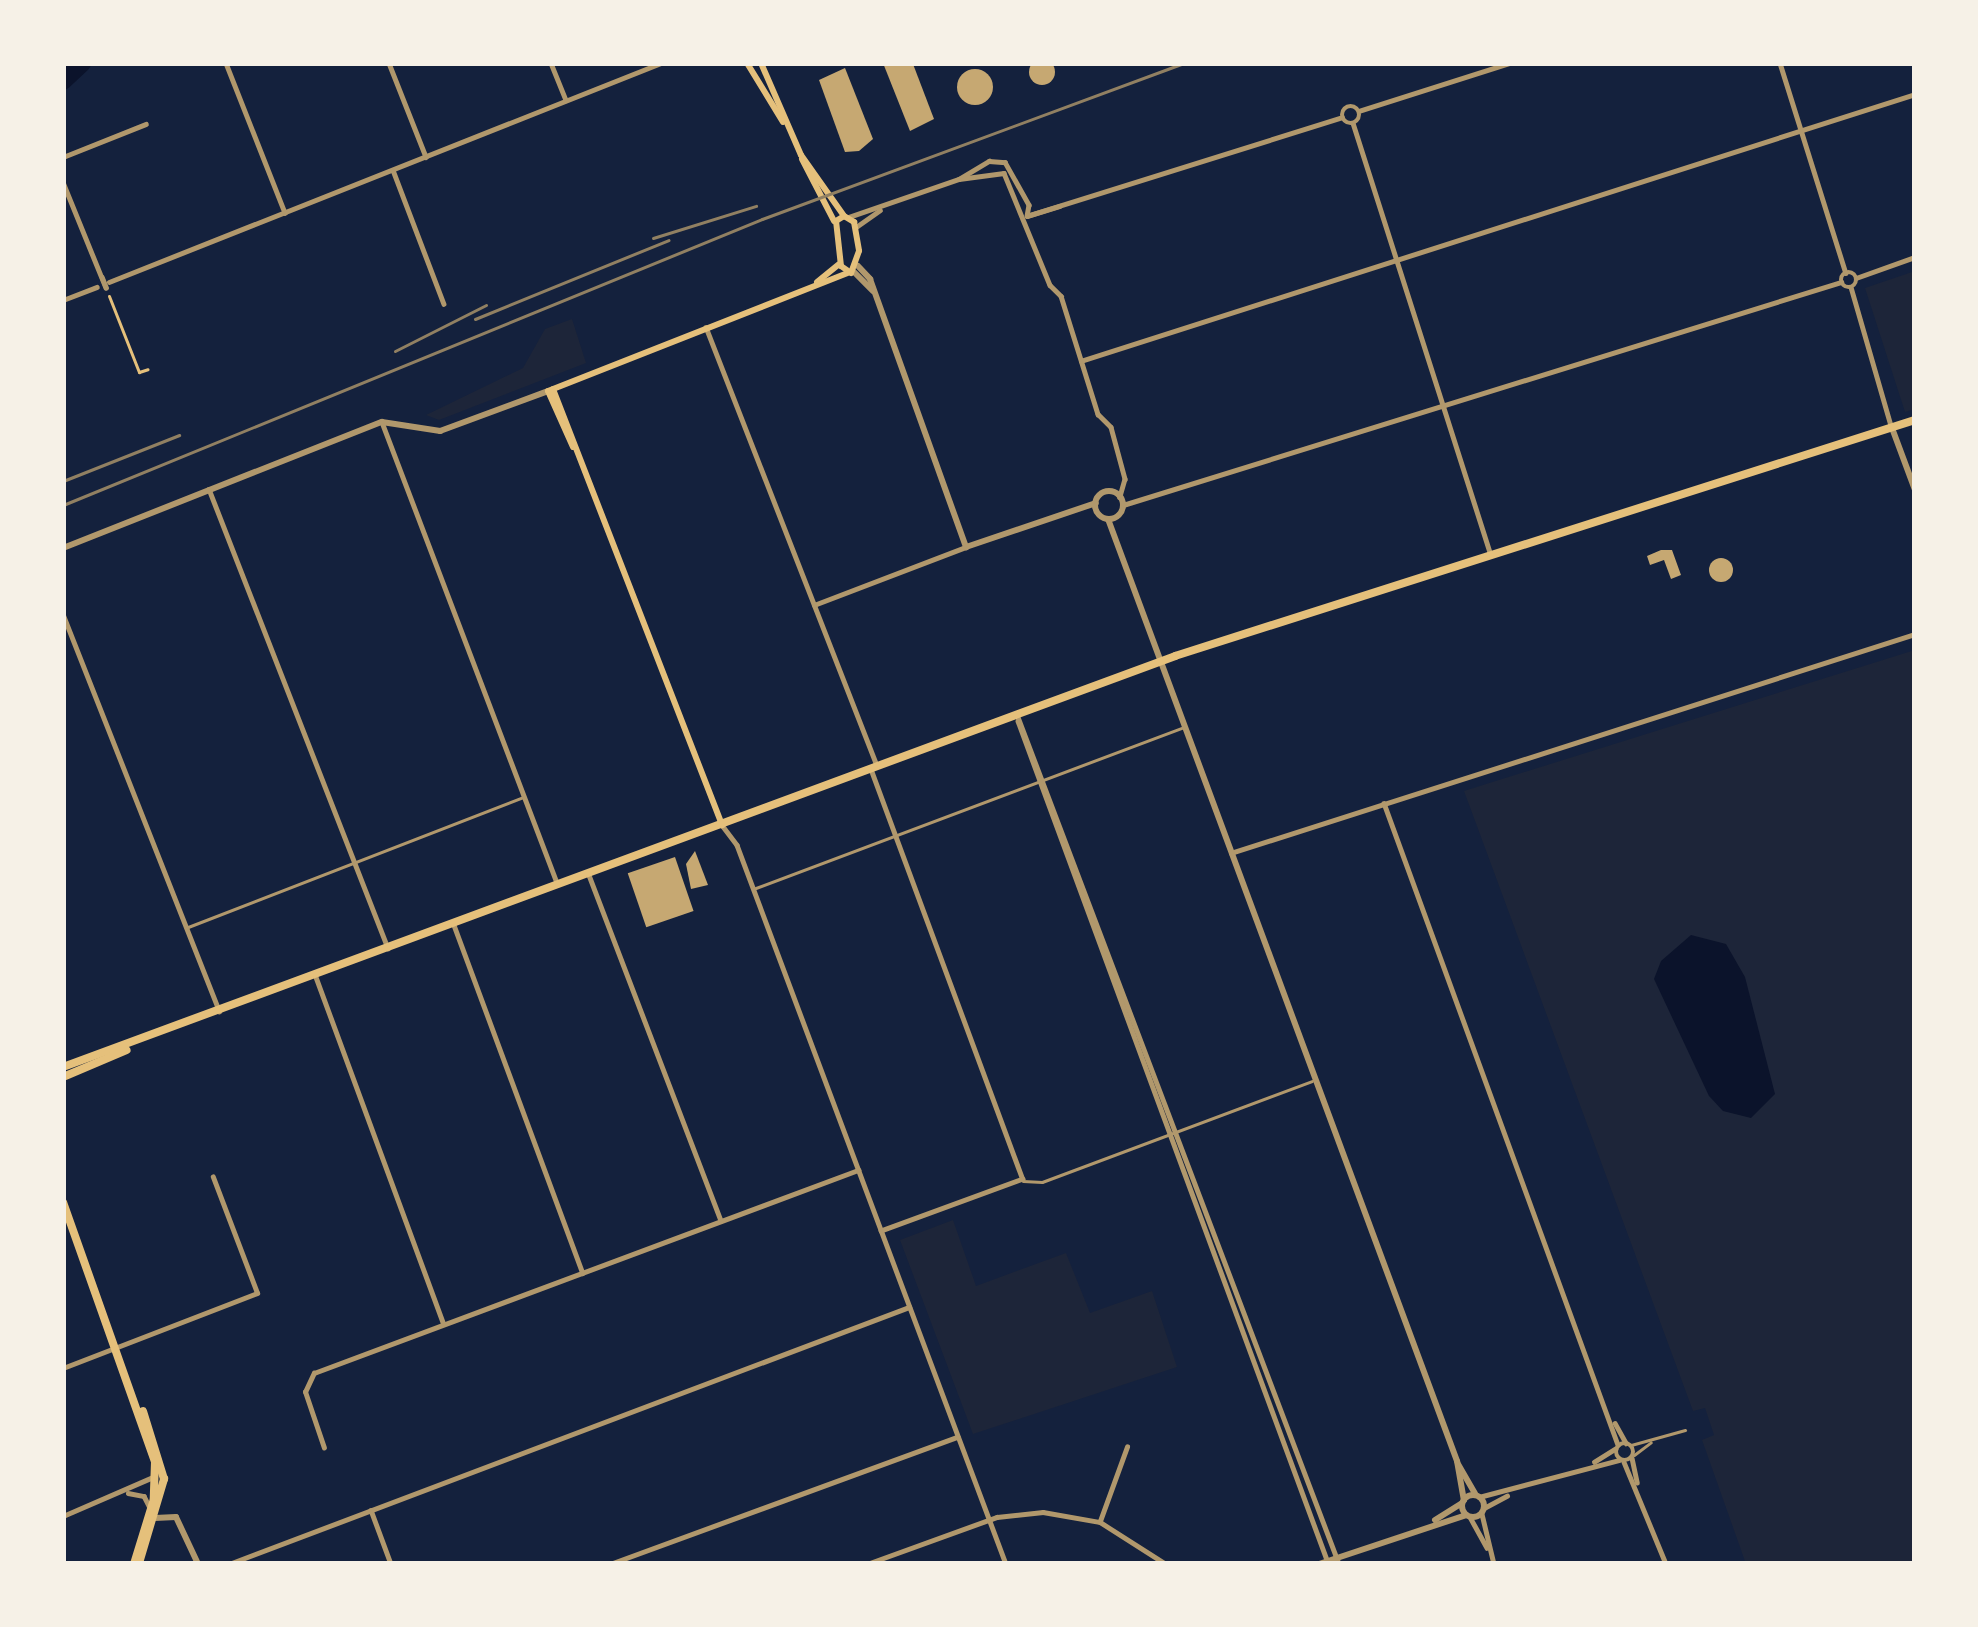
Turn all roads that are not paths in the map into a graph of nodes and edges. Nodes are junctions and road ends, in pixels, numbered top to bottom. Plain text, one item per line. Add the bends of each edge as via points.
1 (226, 63) edge
2 (389, 63) edge
3 (551, 63) edge
4 (661, 63) edge
5 (747, 63) edge
6 (761, 63) edge
7 (1509, 63) edge
8 (1780, 63) edge
9 (1915, 94) edge
10 (566, 100) junction
11 (1359, 111) junction
12 (1342, 117) junction
13 (146, 124) dead end
14 (785, 124) junction
15 (1353, 124) junction
16 (1801, 132) junction
17 (801, 155) junction
18 (63, 157) edge
19 (426, 157) junction
20 (393, 170) junction
21 (63, 182) edge
22 (880, 210) junction
23 (284, 213) junction
24 (845, 215) junction
25 (1027, 216) junction
26 (836, 225) junction
27 (856, 227) junction
28 (1915, 256) edge
29 (841, 261) junction
30 (1397, 261) junction
31 (853, 270) junction
32 (1846, 273) junction
33 (1856, 278) junction
34 (103, 282) junction
35 (1841, 282) junction
36 (814, 285) junction
37 (1851, 287) junction
38 (63, 300) edge
39 (444, 304) dead end
40 (706, 327) junction
41 (1082, 361) junction
42 (569, 381) junction
43 (550, 390) junction
44 (564, 405) junction
45 (1444, 408) junction
46 (1915, 421) edge
47 (382, 422) junction
48 (1892, 428) junction
49 (580, 461) junction
50 (209, 489) junction
51 (1915, 490) edge
52 (1122, 501) junction
53 (1096, 503) junction
54 (1108, 519) junction
55 (966, 547) junction
56 (63, 548) edge
57 (1490, 554) junction
58 (812, 606) junction
59 (63, 614) edge
60 (1915, 634) edge
61 (1159, 662) junction
62 (1017, 715) junction
63 (1184, 728) junction
64 (874, 768) junction
65 (1042, 782) junction
66 (524, 797) junction
67 (1384, 803) junction
68 (722, 825) junction
69 (896, 836) junction
70 (1231, 853) junction
71 (355, 863) junction
72 (590, 875) junction
73 (558, 887) junction
74 (753, 889) junction
75 (454, 926) junction
76 (186, 928) junction
77 (388, 950) junction
78 (316, 977) junction
79 (220, 1012) junction
80 (65, 1069) edge
81 (1315, 1079) junction
82 (1173, 1133) junction
83 (858, 1170) junction
84 (213, 1177) dead end
85 (1022, 1179) junction
86 (63, 1202) edge
87 (66, 1218) edge
88 (722, 1221) junction
89 (880, 1231) junction
90 (583, 1273) junction
91 (909, 1307) junction
92 (443, 1323) junction
93 (118, 1346) junction
94 (63, 1368) edge
95 (137, 1399) junction
96 (1612, 1418) junction
97 (1685, 1430) dead end
98 (957, 1437) junction
99 (1652, 1441) junction
100 (1629, 1444) junction
101 (1127, 1447) dead end
102 (1617, 1447) junction
103 (324, 1448) dead end
104 (1627, 1458) junction
105 (1456, 1461) junction
106 (1589, 1465) junction
107 (156, 1475) junction
108 (123, 1493) junction
109 (1512, 1493) junction
110 (1478, 1496) junction
111 (1463, 1502) junction
112 (371, 1510) junction
113 (1483, 1511) junction
114 (153, 1514) junction
115 (63, 1516) edge
116 (1468, 1516) junction
117 (988, 1520) junction
118 (1100, 1522) junction
119 (1432, 1522) junction
120 (1490, 1552) junction
121 (1330, 1562) edge
122 (136, 1564) edge
123 (199, 1564) edge
124 (229, 1564) edge
125 (391, 1564) edge
126 (610, 1564) edge
127 (867, 1564) edge
128 (1006, 1564) edge
129 (1166, 1564) edge
130 (1494, 1564) edge
131 (1666, 1564) edge

1 - 23 street
2 - 19 street
3 - 10 street
4 - 10 street
5 - 14 main road
6 - 14 main road
7 - 11 street
8 - 16 street
9 - 16 street
10 - 19 street
11 - 12 street via 1349,106
11 - 15 street
12 - 15 street
12 - 25 street
13 - 18 street
14 - 17 main road
15 - 30 street
16 - 30 street
16 - 32 street
17 - 24 main road
17 - 26 main road
19 - 20 street
20 - 23 street
20 - 39 street
21 - 34 street
22 - 24 street
22 - 25 street via 1001,170
22 - 27 street
23 - 34 street
24 - 26 main road
24 - 27 main road
25 - 41 street
26 - 29 main road
27 - 31 main road
28 - 33 street
29 - 31 main road
29 - 36 main road
30 - 41 street
30 - 45 street
31 - 36 main road
31 - 55 street via 875,293
32 - 33 street
32 - 35 street
33 - 37 street
34 - 38 street
35 - 37 street
35 - 45 street
36 - 40 main road
37 - 48 street
40 - 42 main road
40 - 58 street
41 - 52 street via 1098,414 1111,427 1126,485
42 - 43 main road
42 - 44 main road
43 - 44 main road
43 - 47 street via 440,431
43 - 49 main road
44 - 49 main road
45 - 52 street
45 - 57 street
46 - 48 main road
47 - 50 street
47 - 66 street
48 - 51 street
48 - 57 main road
49 - 68 main road
50 - 56 street
50 - 71 street
52 - 53 street via 1104,492
52 - 54 street
53 - 54 street
53 - 55 street
54 - 61 street
55 - 58 street
57 - 61 main road
58 - 64 street
59 - 76 street
60 - 67 street
61 - 62 main road
61 - 63 street
62 - 64 main road
62 - 65 street
63 - 65 lane
63 - 70 street
64 - 68 main road
64 - 69 street
65 - 69 lane
65 - 82 street
66 - 71 lane
66 - 73 street
67 - 70 street
67 - 96 street
68 - 72 main road
68 - 74 street
69 - 74 lane
69 - 85 street
70 - 81 street
71 - 76 lane
71 - 77 street
72 - 73 main road
72 - 88 street
73 - 75 main road
74 - 83 street
75 - 77 main road
75 - 90 street
76 - 79 street
77 - 78 main road
78 - 79 main road
78 - 92 street
79 - 80 main road
81 - 82 lane
81 - 105 street
82 - 85 lane via 1042,1182
82 - 121 street
83 - 88 street
83 - 89 street
84 - 93 street via 257,1293
85 - 89 street
86 - 87 main road
87 - 93 main road
88 - 90 street
89 - 91 street
90 - 92 street
91 - 98 street
91 - 112 street
92 - 103 street via 308,1378
93 - 94 street
93 - 95 main road
95 - 107 main road
95 - 114 main road via 163,1468
96 - 100 street
96 - 102 street
97 - 99 lane
98 - 117 street
98 - 126 street
99 - 100 lane
99 - 104 lane
100 - 102 street
100 - 104 street
101 - 118 street
102 - 104 street
102 - 106 street
104 - 106 street
104 - 131 street
105 - 110 street
105 - 111 street
106 - 109 street
107 - 108 street
107 - 114 main road
108 - 114 street via 144,1496
108 - 115 street
109 - 110 street
109 - 113 street
110 - 111 street
110 - 113 street
111 - 116 street
111 - 119 street
112 - 124 street
112 - 125 street
113 - 116 street
113 - 120 street
114 - 122 main road
114 - 123 street via 171,1514
116 - 119 street
116 - 120 street
117 - 118 street via 1043,1512
117 - 127 street
117 - 128 street
118 - 129 street
119 - 121 street
120 - 130 street

